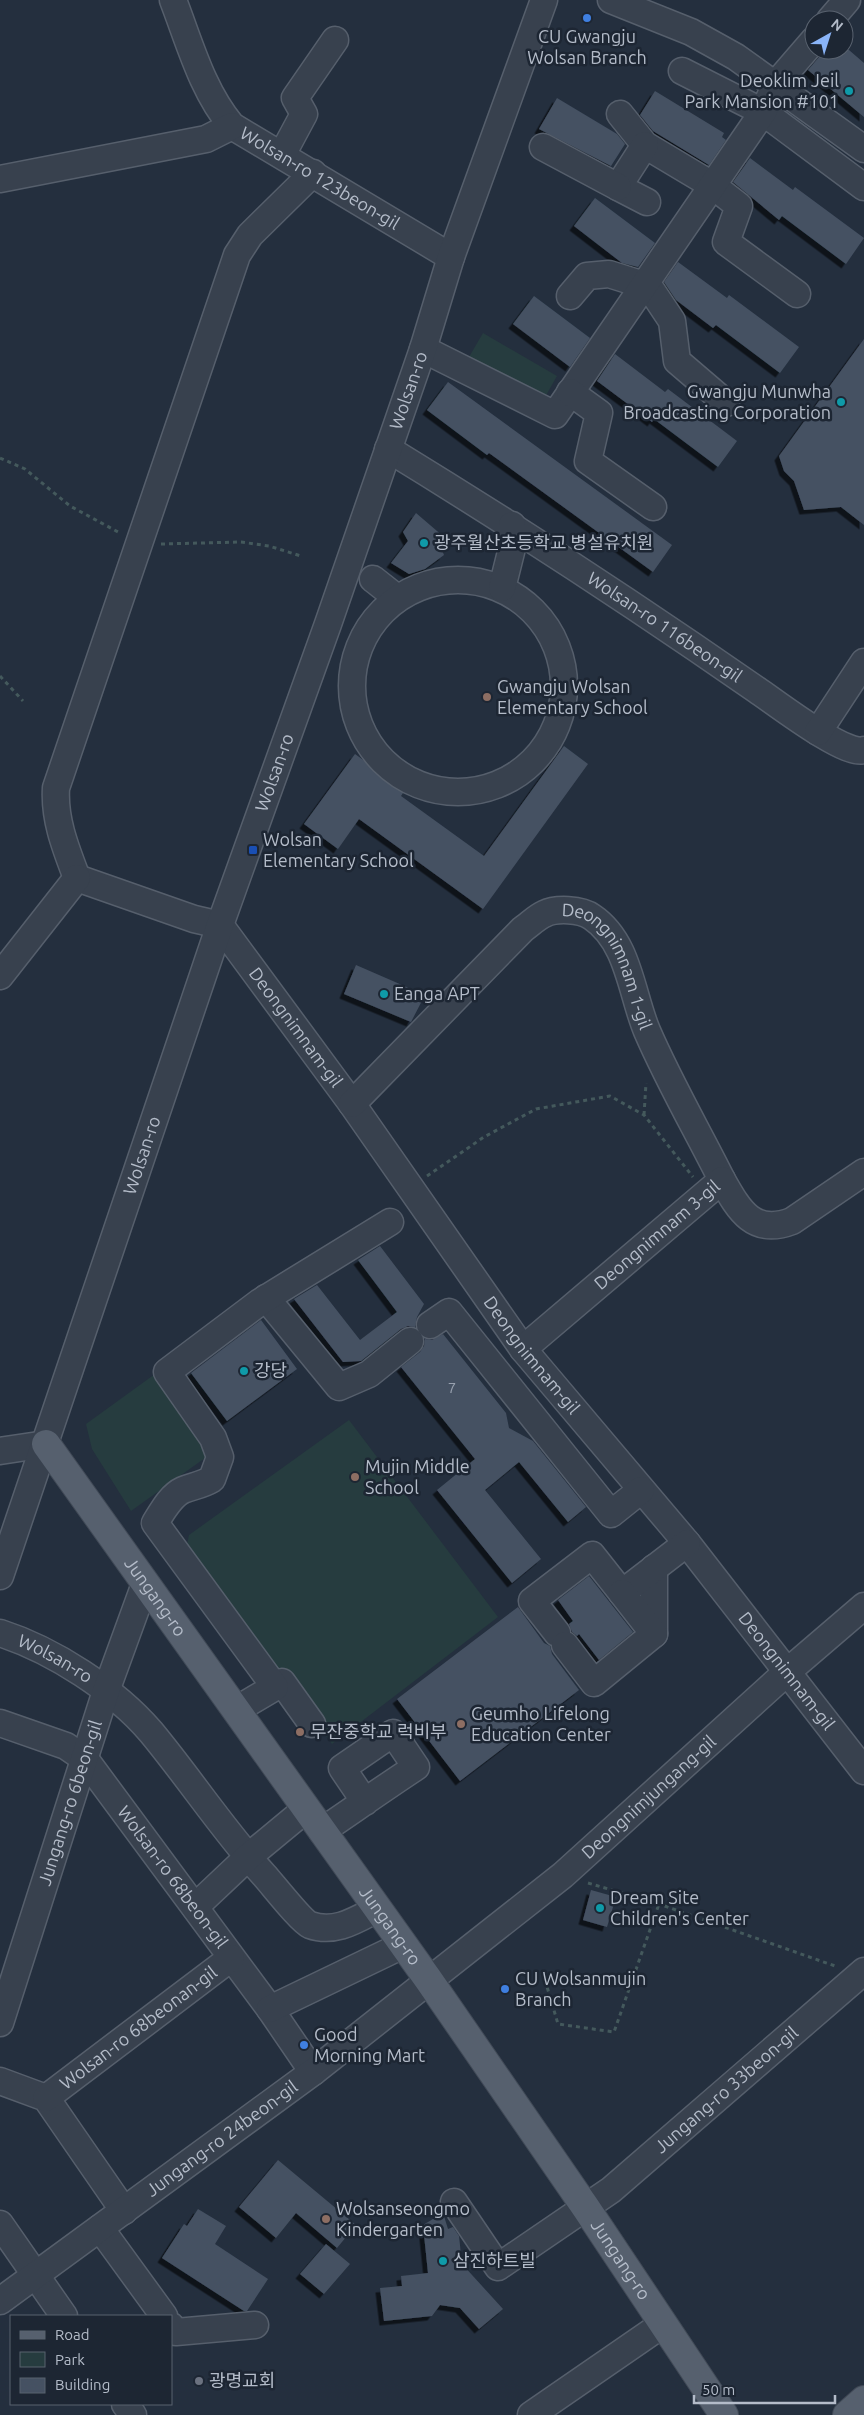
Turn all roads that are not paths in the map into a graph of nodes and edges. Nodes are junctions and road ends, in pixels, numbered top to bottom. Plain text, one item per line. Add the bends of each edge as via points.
1 (173, 0) edge
2 (544, 0) edge
3 (611, 0) edge
4 (847, 0) edge
5 (838, 10) edge
6 (335, 40) dead end
7 (804, 52) edge
8 (682, 71) dead end
9 (776, 84) junction
10 (762, 112) junction
11 (620, 114) dead end
12 (232, 126) junction
13 (645, 145) junction
14 (543, 147) dead end
15 (864, 149) edge
16 (282, 155) junction
17 (313, 173) junction
18 (0, 179) edge
19 (712, 185) junction
20 (618, 186) junction
21 (864, 187) edge
22 (647, 202) dead end
23 (451, 257) junction
24 (644, 285) junction
25 (798, 294) dead end
26 (570, 296) dead end
27 (423, 350) junction
28 (570, 392) junction
29 (726, 402) dead end
30 (388, 449) junction
31 (653, 507) dead end
32 (512, 536) junction
33 (373, 579) dead end
34 (502, 588) junction
35 (397, 598) junction
36 (864, 662) edge
37 (818, 732) junction
38 (862, 753) edge
39 (76, 878) junction
40 (220, 925) junction
41 (0, 976) edge
42 (352, 1104) junction
43 (864, 1172) edge
44 (714, 1187) junction
45 (390, 1222) dead end
46 (266, 1298) junction
47 (523, 1349) junction
48 (46, 1444) junction
49 (0, 1451) edge
50 (641, 1490) junction
51 (687, 1543) junction
52 (654, 1568) junction
53 (0, 1576) edge
54 (146, 1584) junction
55 (622, 1593) junction
56 (864, 1606) edge
57 (0, 1634) edge
58 (654, 1634) junction
59 (787, 1672) junction
60 (275, 1687) junction
61 (106, 1691) junction
62 (236, 1710) junction
63 (0, 1723) edge
64 (312, 1724) dead end
65 (85, 1760) junction
66 (864, 1770) edge
67 (365, 1802) dead end
68 (306, 1809) junction
69 (322, 1831) junction
70 (248, 1857) junction
71 (195, 1907) junction
72 (377, 1909) junction
73 (403, 1945) junction
74 (231, 1958) junction
75 (862, 1973) edge
76 (428, 1979) junction
77 (270, 2009) junction
78 (0, 2023) edge
79 (312, 2072) junction
80 (0, 2081) edge
81 (46, 2098) junction
82 (454, 2202) dead end
83 (586, 2208) junction
84 (124, 2211) junction
85 (0, 2224) edge
86 (100, 2228) junction
87 (35, 2274) junction
88 (0, 2300) edge
89 (63, 2315) edge
90 (163, 2315) edge
91 (663, 2324) junction
92 (255, 2325) dead end
93 (172, 2327) edge
94 (864, 2400) edge
95 (724, 2412) edge
96 (530, 2415) edge
97 (847, 2415) edge

1 - 12 street, Wolsan-ro 123beon-gil via 207,89 216,107
2 - 23 street, Wolsan-ro
3 - 9 street via 691,32
4 - 5 street
6 - 16 street via 295,98 304,114
7 - 9 street
8 - 10 street
9 - 10 street
9 - 15 street
10 - 19 street
10 - 21 street
11 - 13 street
12 - 16 street, Wolsan-ro 123beon-gil
12 - 18 street via 206,138
13 - 19 street
13 - 20 street
14 - 20 street
16 - 17 street, Wolsan-ro 123beon-gil
17 - 23 street, Wolsan-ro 123beon-gil
17 - 39 street via 250,235 237,255 56,788 55,808 60,833
19 - 24 street
19 - 25 street via 739,206 726,242
20 - 22 street
23 - 27 street, Wolsan-ro
24 - 26 street via 609,274 587,276
24 - 28 street
24 - 29 street via 672,321 677,361
27 - 28 street via 555,415
27 - 30 street, Wolsan-ro
28 - 31 street via 599,413 588,461
30 - 32 street, Wolsan-ro 116beon-gil
30 - 40 street, Wolsan-ro
32 - 34 street
32 - 37 street, Wolsan-ro 116beon-gil via 689,642
33 - 35 street
34 - 35 street via 469,579 435,581
34 - 35 street via 532,609 554,638 565,672 564,708 551,742 527,769 496,787 460,794 424,788 393,771 369,746 355,714 351,680 358,646 376,616
36 - 37 street
37 - 38 street, Wolsan-ro 116beon-gil
39 - 40 street
39 - 41 street
40 - 42 street, Deongnimnam-gil
40 - 48 street, Wolsan-ro via 109,1248
42 - 44 street, Deongnimnam 1-gil via 523,929 544,914 582,912 592,916 614,941 626,965 647,1030
42 - 47 street, Deongnimnam-gil
43 - 44 street, Deongnimnam 3-gil via 792,1221 779,1226 763,1226
44 - 47 street, Deongnimnam 3-gil
45 - 46 street
46 - 50 street via 340,1387 369,1374 449,1312 611,1514
46 - 60 street via 167,1372 213,1438 220,1457 212,1479 182,1490 164,1508 155,1523
47 - 50 street, Deongnimnam-gil
48 - 49 street
48 - 53 street, Wolsan-ro
48 - 54 main road, Jungang-ro
50 - 51 street, Deongnimnam-gil
51 - 52 street
51 - 59 street, Deongnimnam-gil
52 - 55 street
52 - 58 street
54 - 61 street, Jungang-ro 6beon-gil
54 - 62 main road, Jungang-ro
55 - 58 street
55 - 58 street via 592,1555 532,1601 594,1683
56 - 59 street, Deongnimjungang-gil
57 - 61 street, Wolsan-ro via 21,1640
59 - 66 street, Deongnimnam-gil
59 - 76 street, Deongnimjungang-gil via 563,1876
60 - 62 street
60 - 64 street via 282,1682
61 - 65 street, Jungang-ro 6beon-gil
61 - 70 street, Wolsan-ro via 150,1731
62 - 68 main road, Jungang-ro
63 - 65 street, Wolsan-ro 68beon-gil via 66,1746
65 - 71 street, Wolsan-ro 68beon-gil
65 - 78 street, Jungang-ro 6beon-gil
67 - 69 street
68 - 69 main road, Jungang-ro
68 - 70 street
69 - 72 main road, Jungang-ro
70 - 71 street
70 - 72 street, Wolsan-ro via 308,1924 327,1929 346,1925
71 - 74 street, Wolsan-ro 68beon-gil
72 - 73 main road, Jungang-ro
73 - 76 main road, Jungang-ro
73 - 77 street
74 - 77 street, Wolsan-ro 68beon-gil
74 - 81 street, Wolsan-ro 68beonan-gil
75 - 83 street, Jungang-ro 33beon-gil via 611,2190
76 - 79 street, Jungang-ro 24beon-gil
76 - 83 main road, Jungang-ro
77 - 79 street, Wolsan-ro 68beon-gil
79 - 84 street, Jungang-ro 24beon-gil
80 - 81 street
81 - 84 street
82 - 83 street, Jungang-ro 33beon-gil via 498,2267
83 - 91 main road, Jungang-ro
84 - 86 street, Jungang-ro 24beon-gil
85 - 87 street
86 - 87 street, Jungang-ro 24beon-gil
86 - 90 street
87 - 88 street, Jungang-ro 24beon-gil
87 - 89 street
91 - 95 main road, Jungang-ro
91 - 96 street
92 - 93 street via 176,2332
94 - 97 main road

